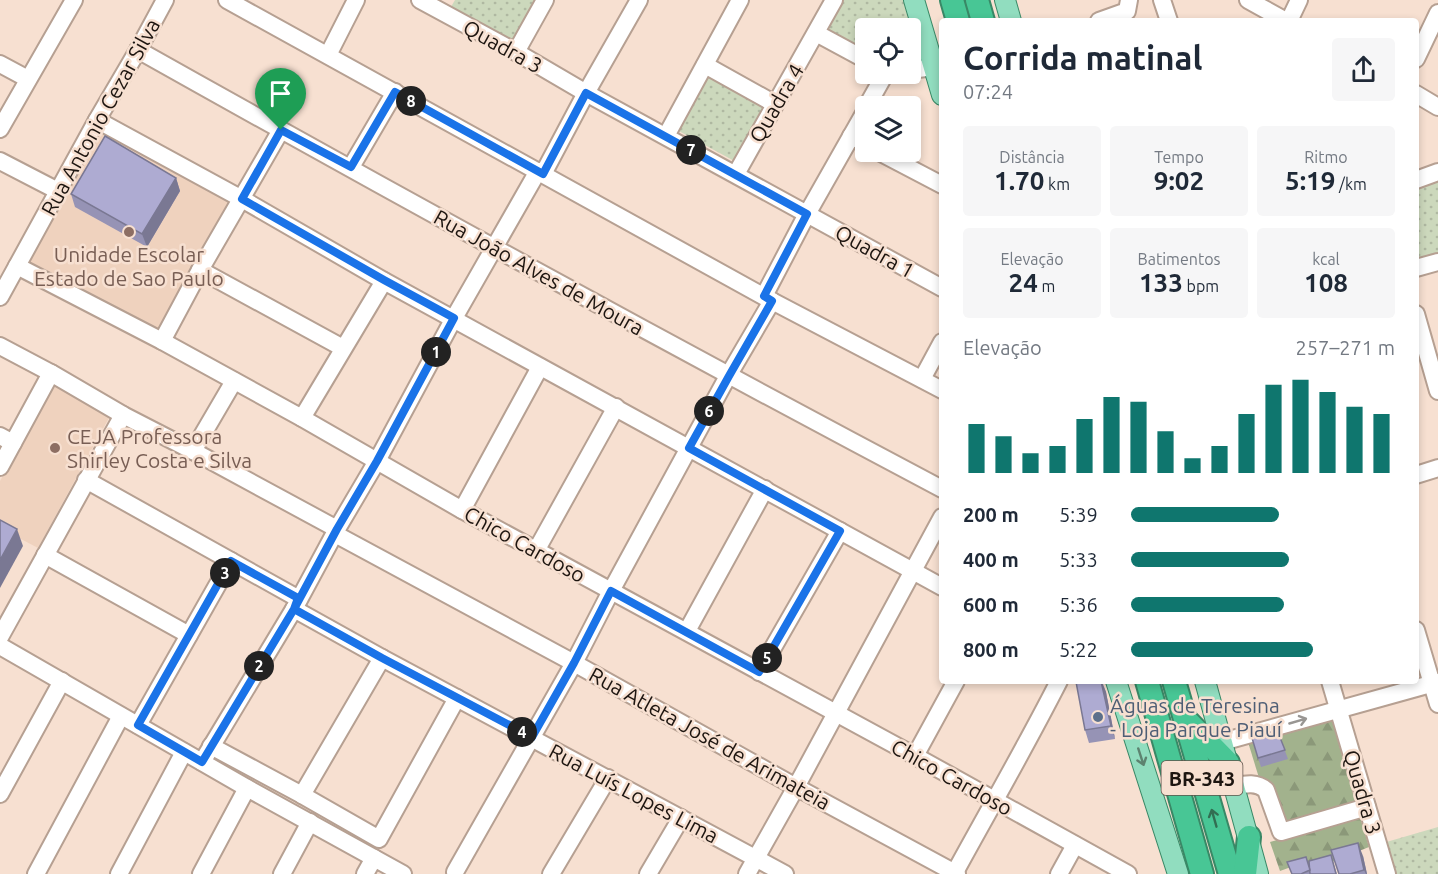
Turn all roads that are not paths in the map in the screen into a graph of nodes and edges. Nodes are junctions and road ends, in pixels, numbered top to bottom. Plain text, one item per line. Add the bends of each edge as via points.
1 (74, 0) edge
2 (165, 0) edge
3 (227, 0) edge
4 (356, 0) edge
5 (420, 0) edge
6 (545, 0) edge
7 (639, 0) edge
8 (740, 0) edge
9 (834, 0) edge
10 (914, 0) edge
11 (952, 0) edge
12 (977, 0) edge
13 (1005, 0) edge
14 (1129, 0) edge
15 (1162, 0) edge
16 (1248, 0) edge
17 (1299, 0) edge
18 (446, 6) edge
19 (1438, 13) edge
20 (957, 18) edge
21 (982, 18) edge
22 (1010, 18) edge
23 (1107, 18) edge
24 (1168, 18) edge
25 (1282, 18) edge
26 (1290, 18) edge
27 (816, 33) junction
28 (138, 50) junction
29 (516, 52) junction
30 (1419, 53) edge
31 (855, 54) edge
32 (328, 55) junction
33 (0, 64) edge
34 (705, 64) junction
35 (934, 67) junction
36 (921, 69) edge
37 (28, 79) junction
38 (939, 84) edge
39 (395, 92) junction
40 (586, 93) junction
41 (1419, 96) edge
42 (775, 104) junction
43 (1438, 107) edge
44 (97, 120) junction
45 (0, 129) edge
46 (281, 130) junction
47 (666, 136) junction
48 (855, 144) edge
49 (0, 161) edge
50 (898, 162) edge
51 (351, 167) junction
52 (540, 172) junction
53 (1438, 172) edge
54 (736, 174) junction
55 (1419, 179) edge
56 (939, 183) edge
57 (58, 191) junction
58 (242, 199) junction
59 (807, 214) junction
60 (494, 248) junction
61 (1438, 262) edge
62 (17, 266) junction
63 (1419, 267) edge
64 (200, 270) junction
65 (384, 280) junction
66 (939, 286) edge
67 (0, 297) edge
68 (768, 298) junction
69 (454, 318) junction
70 (1419, 324) edge
71 (162, 341) junction
72 (0, 346) edge
73 (343, 348) junction
74 (939, 348) edge
75 (540, 367) junction
76 (51, 374) junction
77 (729, 376) junction
78 (922, 379) junction
79 (234, 381) junction
80 (939, 388) edge
81 (1438, 391) edge
82 (616, 407) junction
83 (123, 415) junction
84 (303, 418) junction
85 (7, 440) edge
86 (689, 448) junction
87 (193, 451) junction
88 (377, 461) junction
89 (0, 467) edge
90 (1438, 468) edge
91 (1419, 474) edge
92 (86, 480) junction
93 (939, 487) edge
94 (765, 489) junction
95 (462, 510) junction
96 (939, 522) edge
97 (840, 531) junction
98 (336, 532) junction
99 (537, 549) junction
100 (45, 555) junction
101 (231, 561) junction
102 (912, 571) junction
103 (939, 585) edge
104 (611, 591) junction
105 (296, 604) junction
106 (687, 631) junction
107 (189, 634) junction
108 (1419, 638) edge
109 (0, 644) edge
110 (382, 658) junction
111 (574, 663) junction
112 (759, 672) junction
113 (62, 681) junction
114 (1435, 683) edge
115 (954, 684) edge
116 (1058, 684) edge
117 (1117, 684) edge
118 (1148, 684) edge
119 (1175, 684) edge
120 (1206, 684) edge
121 (1331, 684) edge
122 (457, 698) junction
123 (1438, 704) edge
124 (1338, 709) junction
125 (835, 713) junction
126 (121, 716) junction
127 (1185, 719) junction
128 (138, 725) junction
129 (532, 737) junction
130 (212, 746) junction
131 (184, 752) junction
132 (1225, 753) junction
133 (915, 756) junction
134 (202, 762) junction
135 (608, 778) junction
136 (796, 786) junction
137 (1235, 786) junction
138 (247, 788) junction
139 (0, 794) edge
140 (302, 795) junction
141 (994, 800) junction
142 (1367, 807) junction
143 (681, 818) junction
144 (310, 822) junction
145 (1249, 837) junction
146 (1075, 845) junction
147 (374, 858) junction
148 (756, 858) junction
149 (455, 872) dead end
150 (36, 874) edge
151 (119, 874) edge
152 (201, 874) edge
153 (282, 874) edge
154 (365, 874) edge
155 (403, 874) edge
156 (551, 874) edge
157 (648, 874) edge
158 (747, 874) edge
159 (784, 874) edge
160 (955, 874) edge
161 (1059, 874) edge
162 (1128, 874) edge
163 (1178, 874) edge
164 (1202, 874) edge
165 (1230, 874) edge
166 (1245, 874) edge
167 (1258, 874) edge
168 (1387, 874) edge

1 - 37 street
2 - 28 street, Rua Antonio Cezar Silva
3 - 32 street
4 - 32 street
5 - 18 street, Quadra 3
6 - 29 street
7 - 40 street
8 - 34 street
9 - 27 street, Quadra 4
10 - 35 main road
11 - 20 highway
12 - 21 highway
13 - 22 main road
14 - 23 street via 1127,11
15 - 24 street
16 - 25 street
17 - 26 street
18 - 29 street, Quadra 3
19 - 30 street
27 - 31 street
27 - 42 street, Quadra 4
28 - 44 street, Rua Antonio Cezar Silva
28 - 46 street, Rua João Alves de Moura
29 - 40 street, Quadra 3
32 - 39 street
33 - 37 street
34 - 42 street
34 - 47 street
35 - 36 street
35 - 38 main road
37 - 45 street
39 - 51 street
39 - 52 street
40 - 47 street, Quadra 3
40 - 52 street
41 - 43 street
42 - 54 street, Quadra 4
44 - 57 street, Rua Antonio Cezar Silva
44 - 58 street
46 - 51 street, Rua João Alves de Moura
46 - 58 street
47 - 54 street, Quadra 1
48 - 59 street
49 - 57 street
50 - 56 street
51 - 60 street, Rua João Alves de Moura
52 - 60 street
52 - 68 street
53 - 55 street
54 - 59 street, Quadra 1
57 - 62 street, Rua Antonio Cezar Silva
58 - 64 street
58 - 65 street
59 - 66 street, Quadra 1
59 - 68 street
60 - 69 street
60 - 77 street, Rua João Alves de Moura
61 - 63 street
62 - 67 street, Rua Antonio Cezar Silva
62 - 71 street, Chico Cardoso
64 - 71 street
64 - 73 street
65 - 69 street
65 - 73 street
68 - 77 street
68 - 78 street
69 - 75 street
69 - 88 street
70 - 81 street
71 - 79 street, Chico Cardoso
72 - 76 street, Rua Atleta José de Arimateia
73 - 84 street
74 - 78 street
75 - 82 street
75 - 95 street
76 - 83 street, Rua Atleta José de Arimateia
76 - 85 street
77 - 86 street
77 - 93 street, Rua João Alves de Moura
78 - 80 street
79 - 84 street, Chico Cardoso
79 - 87 street
82 - 86 street
82 - 99 street
83 - 87 street, Rua Atleta José de Arimateia
83 - 92 street
84 - 88 street, Chico Cardoso
85 - 89 street
86 - 94 street
86 - 104 street
87 - 98 street, Rua Atleta José de Arimateia
88 - 95 street, Chico Cardoso
88 - 98 street
90 - 91 street
92 - 100 street
92 - 101 street, Rua Luís Lopes Lima
94 - 97 street
94 - 106 street
95 - 99 street, Chico Cardoso
96 - 102 street
97 - 102 street
97 - 112 street
98 - 105 street
98 - 111 street, Rua Atleta José de Arimateia
99 - 104 street, Chico Cardoso
100 - 107 street
100 - 109 street
101 - 105 street, Rua Luís Lopes Lima
101 - 107 street
102 - 103 street
102 - 125 street
104 - 106 street, Chico Cardoso
104 - 111 street
105 - 110 street, Rua Luís Lopes Lima
105 - 130 street
106 - 112 street, Chico Cardoso
107 - 128 street
108 - 114 street
109 - 113 street
110 - 122 street, Rua Luís Lopes Lima
110 - 140 street
111 - 129 street
111 - 136 street, Rua Atleta José de Arimateia
112 - 125 street, Chico Cardoso
113 - 126 street
113 - 139 street
114 - 123 street
114 - 124 street
115 - 133 street
116 - 141 street
117 -> 163 main road
118 - 164 highway, BR-343
119 - 127 highway, BR-343
120 - 132 main road
121 - 124 street
122 - 129 street, Rua Luís Lopes Lima
122 - 140 street via 379,839
132 -> 124 street
124 - 142 street, Quadra 3
125 - 133 street, Chico Cardoso
125 - 136 street
126 - 128 street
126 - 150 street
127 - 132 highway
165 -> 127 highway, BR-343
128 - 131 street
129 - 135 street, Rua Luís Lopes Lima
129 - 149 street
130 - 134 street
130 - 140 street
131 - 134 street
131 - 151 street
132 - 137 main road
133 - 141 street, Chico Cardoso
134 - 138 street
135 - 143 street, Rua Luís Lopes Lima
135 - 156 street
136 - 148 street
136 - 160 street, Rua Atleta José de Arimateia
137 - 142 street via 1248,784 1266,790 1281,832
137 - 145 main road
138 - 144 street
138 - 152 street
141 - 146 street, Chico Cardoso
141 - 160 street
142 - 168 street, Quadra 3
143 - 148 street, Rua Luís Lopes Lima
143 - 157 street
144 - 147 street
144 - 153 street
145 - 166 highway
145 - 167 main road
146 - 161 street
146 - 162 street, Chico Cardoso
147 - 154 street
147 - 155 street
148 - 158 street
148 - 159 street, Rua Luís Lopes Lima

